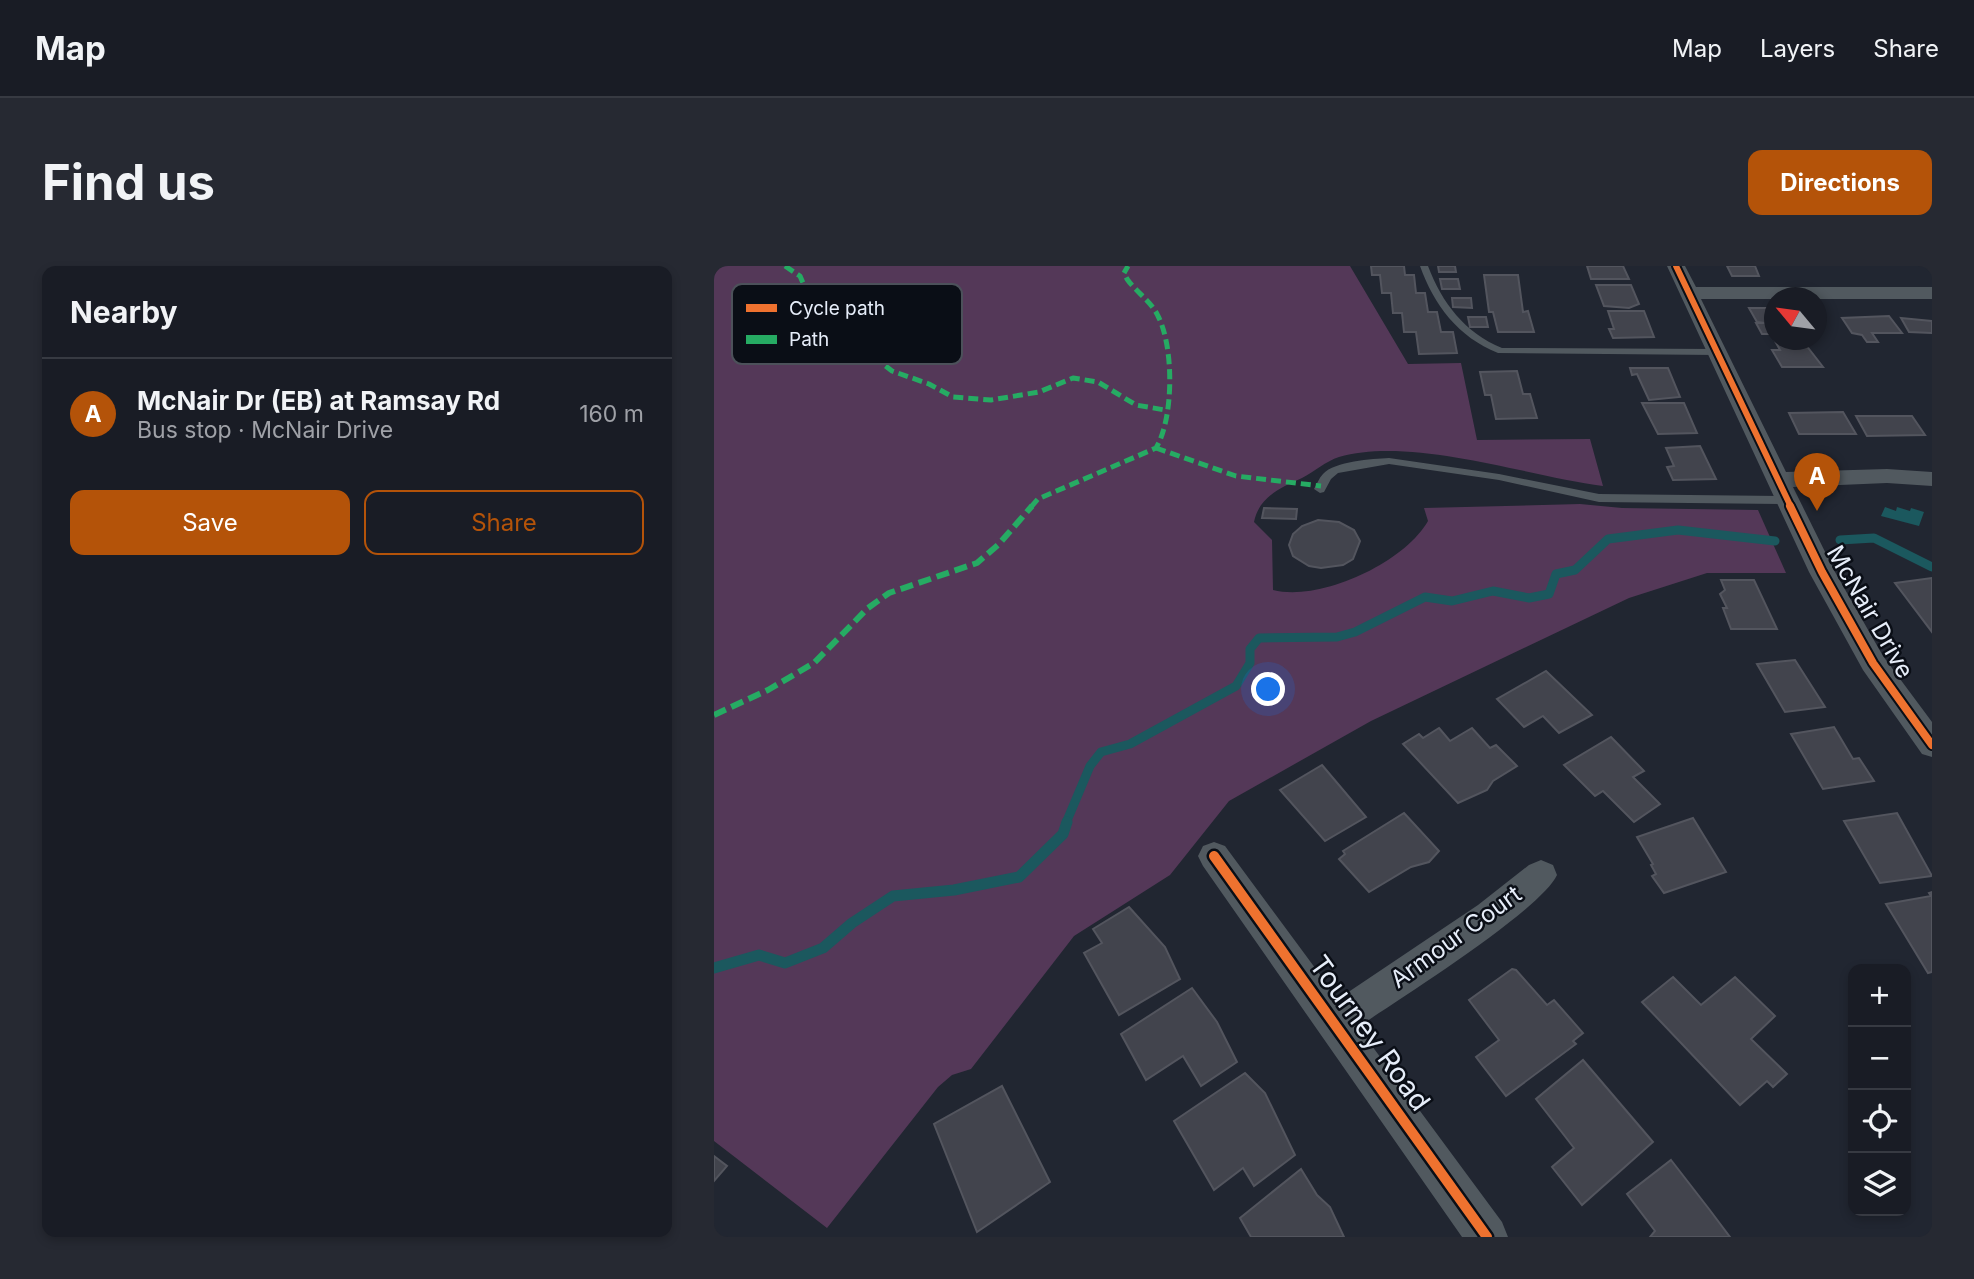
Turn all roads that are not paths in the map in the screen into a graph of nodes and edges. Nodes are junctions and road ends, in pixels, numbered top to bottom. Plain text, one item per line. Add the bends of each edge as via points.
1 (1424, 266) edge
2 (1676, 266) edge
3 (1687, 293) junction
4 (1932, 293) edge
5 (1716, 352) junction
6 (1932, 479) edge
7 (1320, 489) dead end
8 (1784, 490) junction
9 (1932, 745) edge
10 (1214, 856) dead end
11 (1541, 875) dead end
12 (1335, 1022) junction
13 (1487, 1237) edge

1 - 5 lane via 1446,307 1465,332 1484,346 1501,351
2 - 3 street, McNair Drive
3 - 4 street
3 - 5 street, McNair Drive
5 - 8 street, McNair Drive
6 - 8 street via 1887,476
7 - 8 lane via 1335,471 1389,461 1599,498
8 - 9 street, McNair Drive via 1853,629
10 - 12 street, Tourney Road
11 - 12 street, Armour Court via 1490,916
12 - 13 street, Tourney Road

